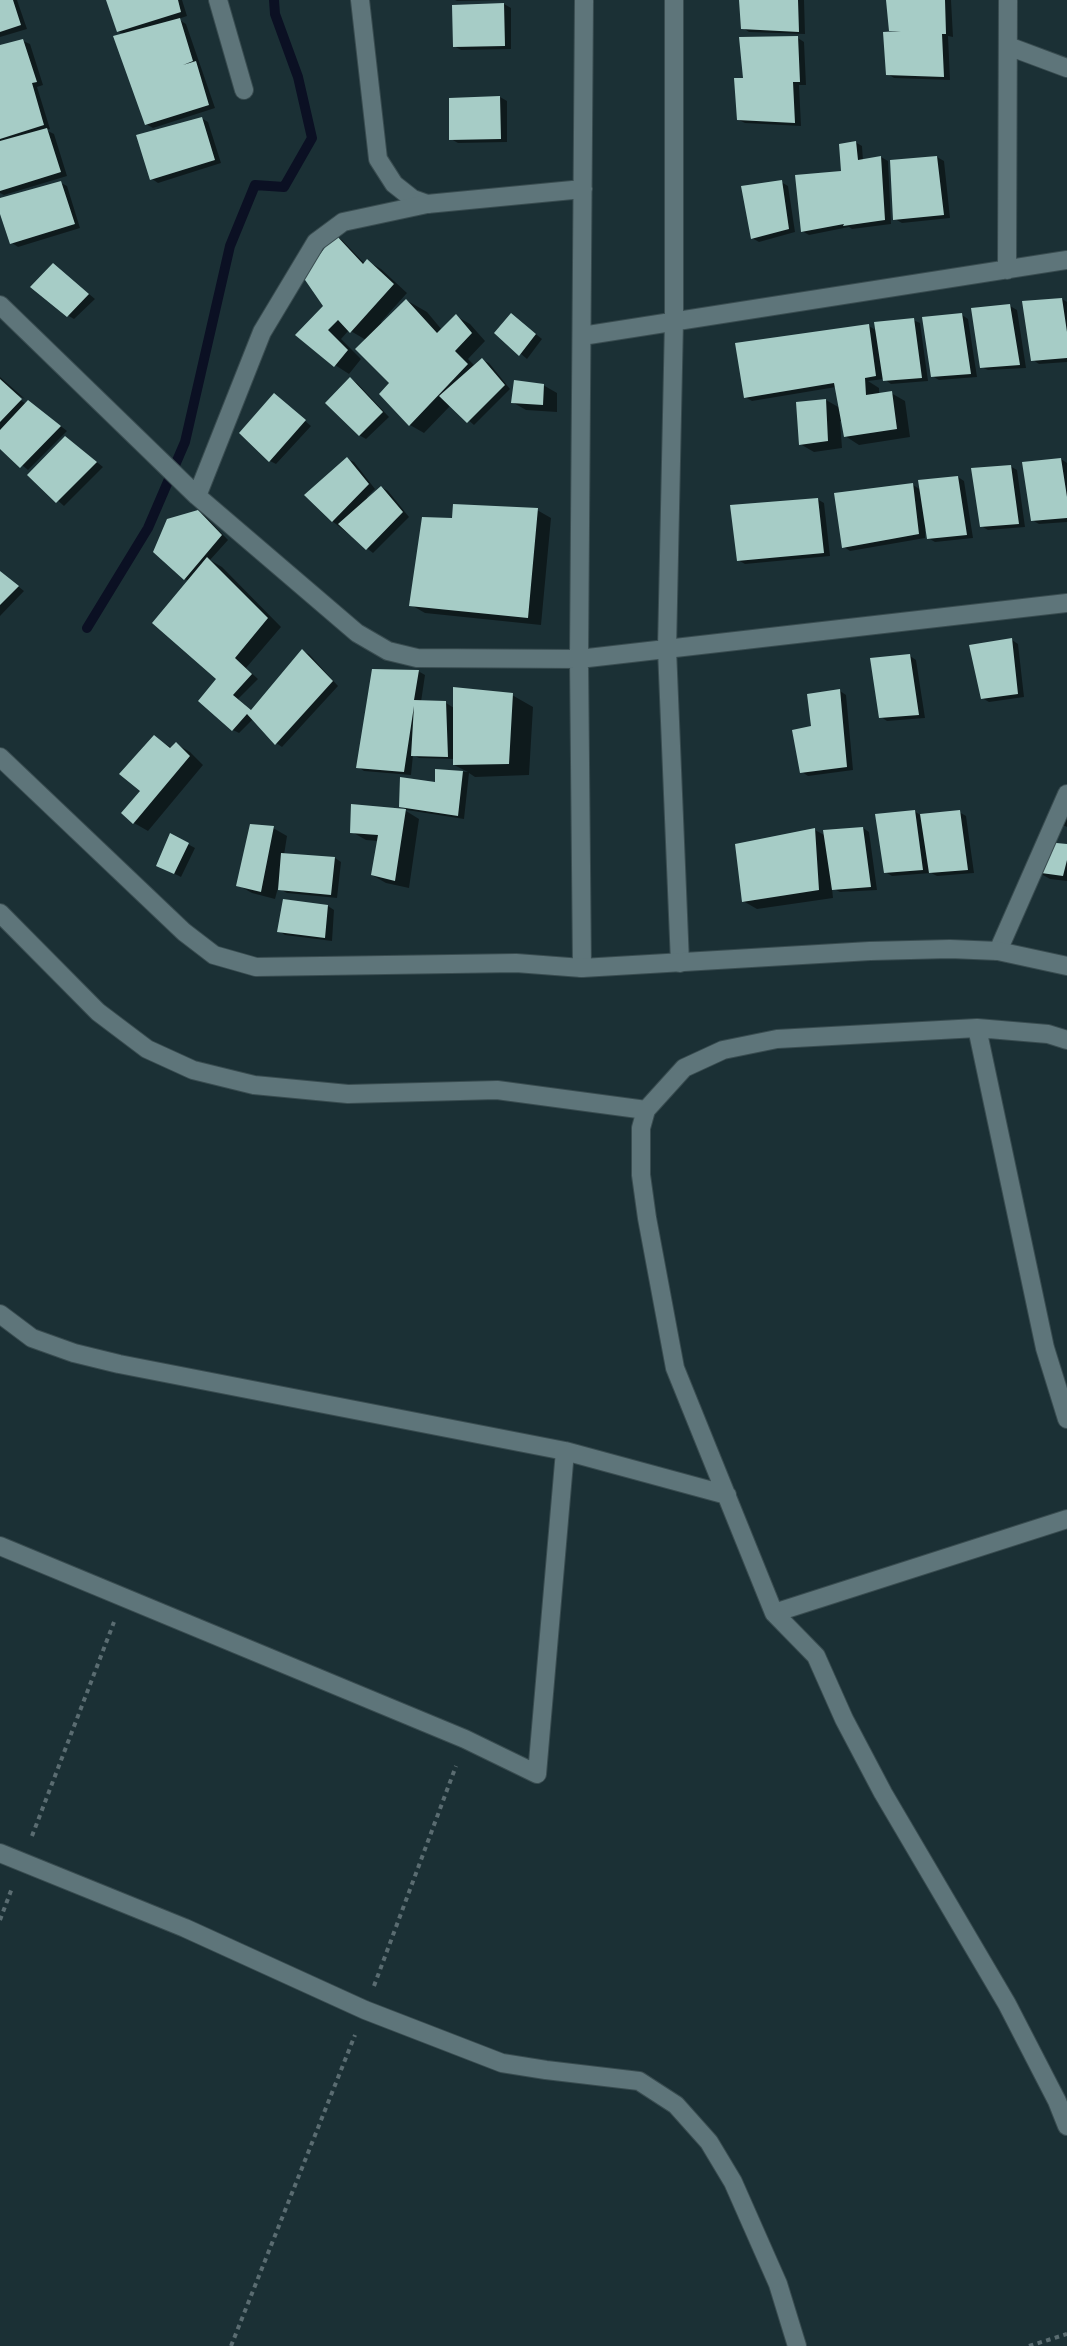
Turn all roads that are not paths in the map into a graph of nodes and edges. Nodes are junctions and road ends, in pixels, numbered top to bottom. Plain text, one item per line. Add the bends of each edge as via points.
1 (218, 0) edge
2 (360, 0) edge
3 (584, 0) edge
4 (674, 0) edge
5 (1008, 0) edge
6 (1008, 46) junction
7 (1067, 68) edge
8 (244, 90) dead end
9 (583, 189) junction
10 (428, 204) junction
11 (1067, 261) edge
12 (1007, 270) junction
13 (0, 305) edge
14 (674, 321) junction
15 (582, 336) junction
16 (197, 496) junction
17 (1067, 603) edge
18 (668, 649) junction
19 (579, 659) junction
20 (0, 757) edge
21 (1067, 794) edge
22 (0, 913) edge
23 (998, 951) junction
24 (680, 963) junction
25 (1067, 966) edge
26 (582, 968) junction
27 (978, 1028) junction
28 (1067, 1040) edge
29 (646, 1110) junction
30 (0, 1314) edge
31 (1067, 1419) edge
32 (565, 1451) junction
33 (727, 1495) junction
34 (1067, 1519) edge
35 (0, 1546) edge
36 (774, 1613) junction
37 (0, 1853) edge
38 (1067, 2126) edge
39 (797, 2346) edge

1 - 8 street
2 - 10 street via 378,159 394,184 413,199
3 - 9 street
4 - 14 street
5 - 6 street
6 - 7 street
6 - 12 street
9 - 10 street
9 - 15 street
10 - 16 street via 343,222 316,243 262,332
11 - 12 street
12 - 14 street
13 - 16 street
14 - 15 street
14 - 18 street
15 - 19 street
16 - 19 street via 357,633 388,651 417,658
17 - 18 street
18 - 19 street
18 - 24 street
19 - 26 street
20 - 26 street via 184,932 214,955 256,967 516,963
21 - 23 street
22 - 29 street via 98,1012 147,1050 193,1070 254,1085 348,1094 497,1090
23 - 24 street via 870,951
23 - 25 street
24 - 26 street
27 - 28 street via 1048,1034
27 - 29 street via 777,1039 723,1050 684,1068
27 - 31 street via 1045,1348
29 - 33 street via 641,1128 642,1175 675,1368
30 - 32 street via 32,1338 86,1356
32 - 33 street
32 - 35 street via 537,1774 465,1740
33 - 36 street
34 - 36 street
36 - 38 street via 816,1656 878,1783 1007,2004
37 - 39 street via 185,1928 365,2010 502,2063 639,2081 676,2105 709,2142 733,2182 778,2284

